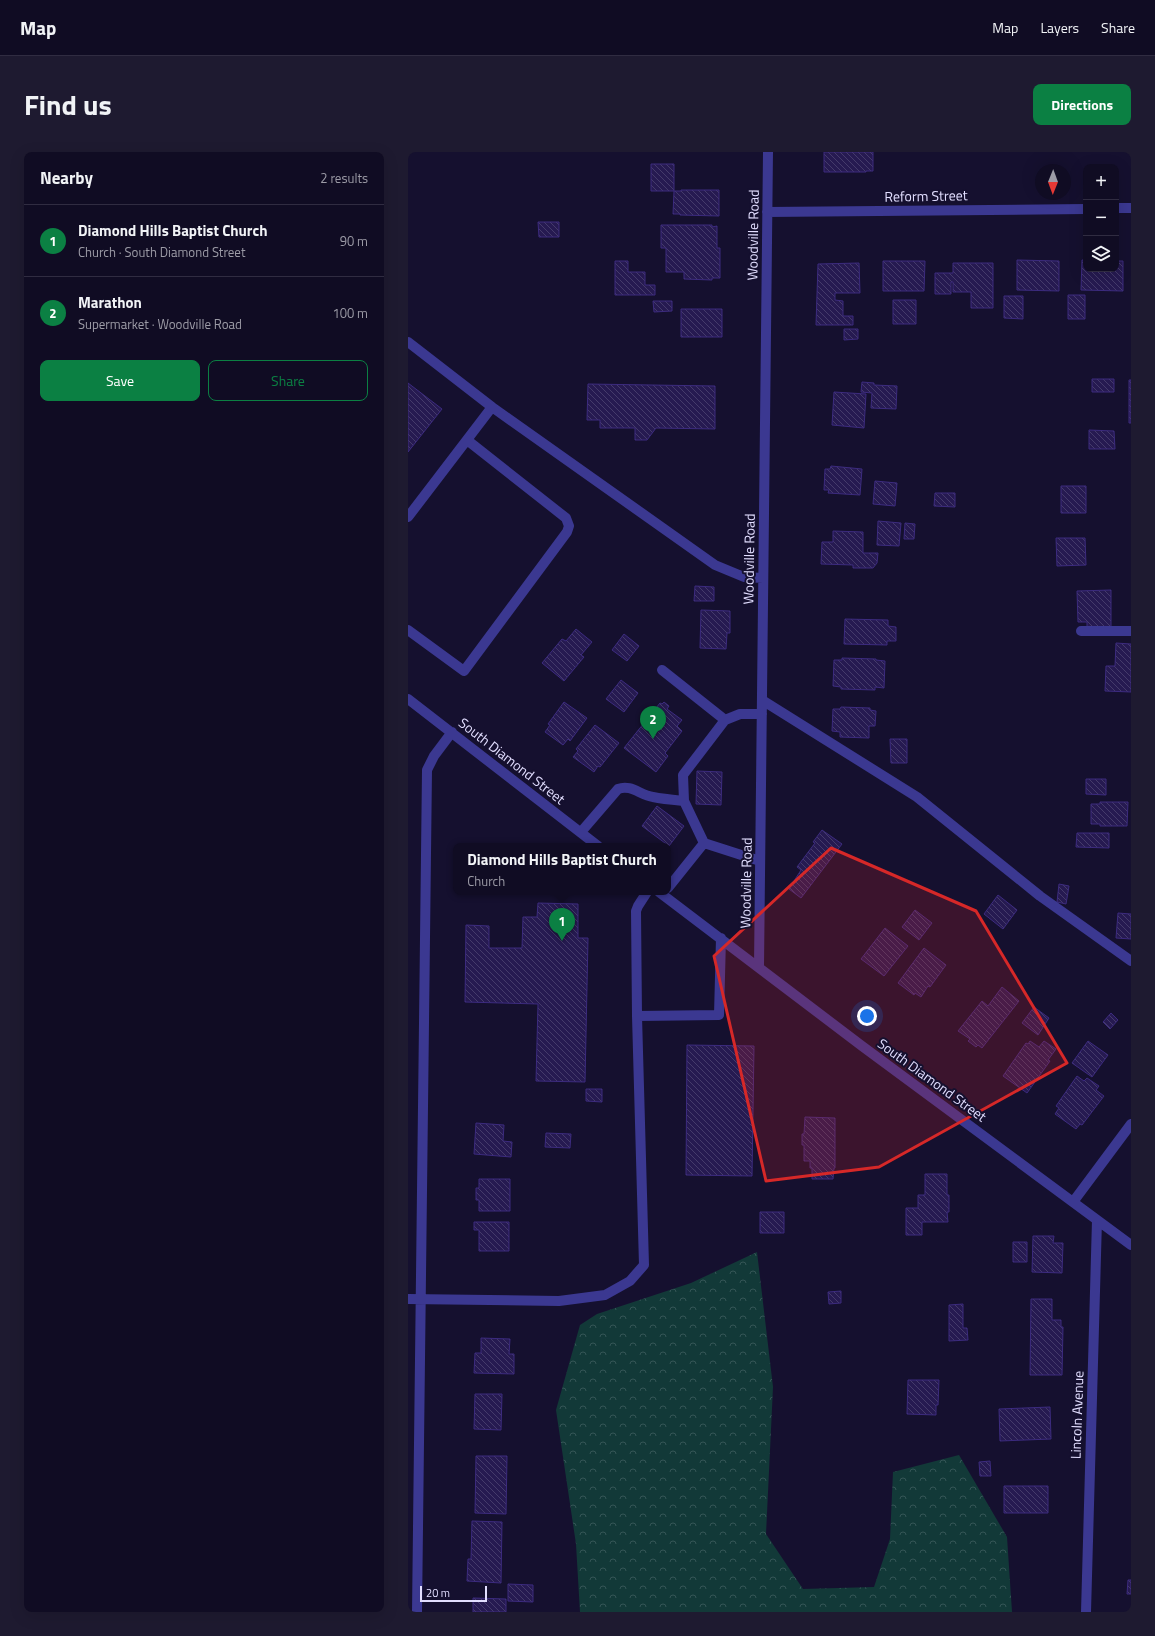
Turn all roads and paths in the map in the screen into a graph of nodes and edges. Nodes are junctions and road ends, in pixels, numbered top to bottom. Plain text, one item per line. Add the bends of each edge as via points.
1 (768, 152) edge
2 (1119, 208) edge
3 (1131, 208) edge
4 (1083, 209) edge
5 (767, 212) junction
6 (408, 342) edge
7 (492, 407) junction
8 (467, 440) junction
9 (408, 517) edge
10 (763, 578) junction
11 (408, 630) edge
12 (1081, 631) dead end
13 (1131, 631) edge
14 (662, 670) dead end
15 (408, 699) edge
16 (762, 700) junction
17 (762, 714) junction
18 (726, 720) junction
19 (452, 732) junction
20 (684, 801) junction
21 (581, 832) junction
22 (594, 843) edge
23 (704, 843) junction
24 (760, 861) junction
25 (671, 883) edge
26 (645, 895) edge
27 (668, 895) edge
28 (721, 938) junction
29 (1131, 961) edge
30 (759, 966) junction
31 (637, 1016) junction
32 (1131, 1124) edge
33 (1073, 1202) junction
34 (1097, 1220) junction
35 (1131, 1245) edge
36 (408, 1299) edge
37 (421, 1299) junction
38 (417, 1612) edge
39 (1086, 1612) edge

1 - 5 street, Woodville Road
2 - 3 street
4 - 5 street, Reform Street
5 - 10 street, Woodville Road
6 - 7 street
7 - 8 street
7 - 10 street via 715,565 744,576
8 - 9 street
8 - 11 street via 566,518 569,526 464,671
10 - 16 street, Woodville Road
12 - 13 street
14 - 18 street
15 - 19 street, South Diamond Street
16 - 17 street, Woodville Road
16 - 29 street via 917,797 1040,896
17 - 18 street via 740,714
17 - 24 street, Woodville Road
18 - 20 street via 683,775
19 - 21 street, South Diamond Street
19 - 37 street via 427,770
20 - 21 street via 651,797 623,787
20 - 23 street
21 - 22 street, South Diamond Street
23 - 24 street
23 - 25 street
24 - 30 street, Woodville Road
26 - 31 street via 636,911
27 - 28 street, South Diamond Street
28 - 30 street, South Diamond Street
28 - 31 street via 719,1015
30 - 33 street, South Diamond Street via 862,1046
31 - 37 street via 644,1264 630,1281 605,1295 559,1301
32 - 33 street
33 - 34 street, South Diamond Street
34 - 35 street, South Diamond Street
34 - 39 street, Lincoln Avenue
36 - 37 street
37 - 38 street

